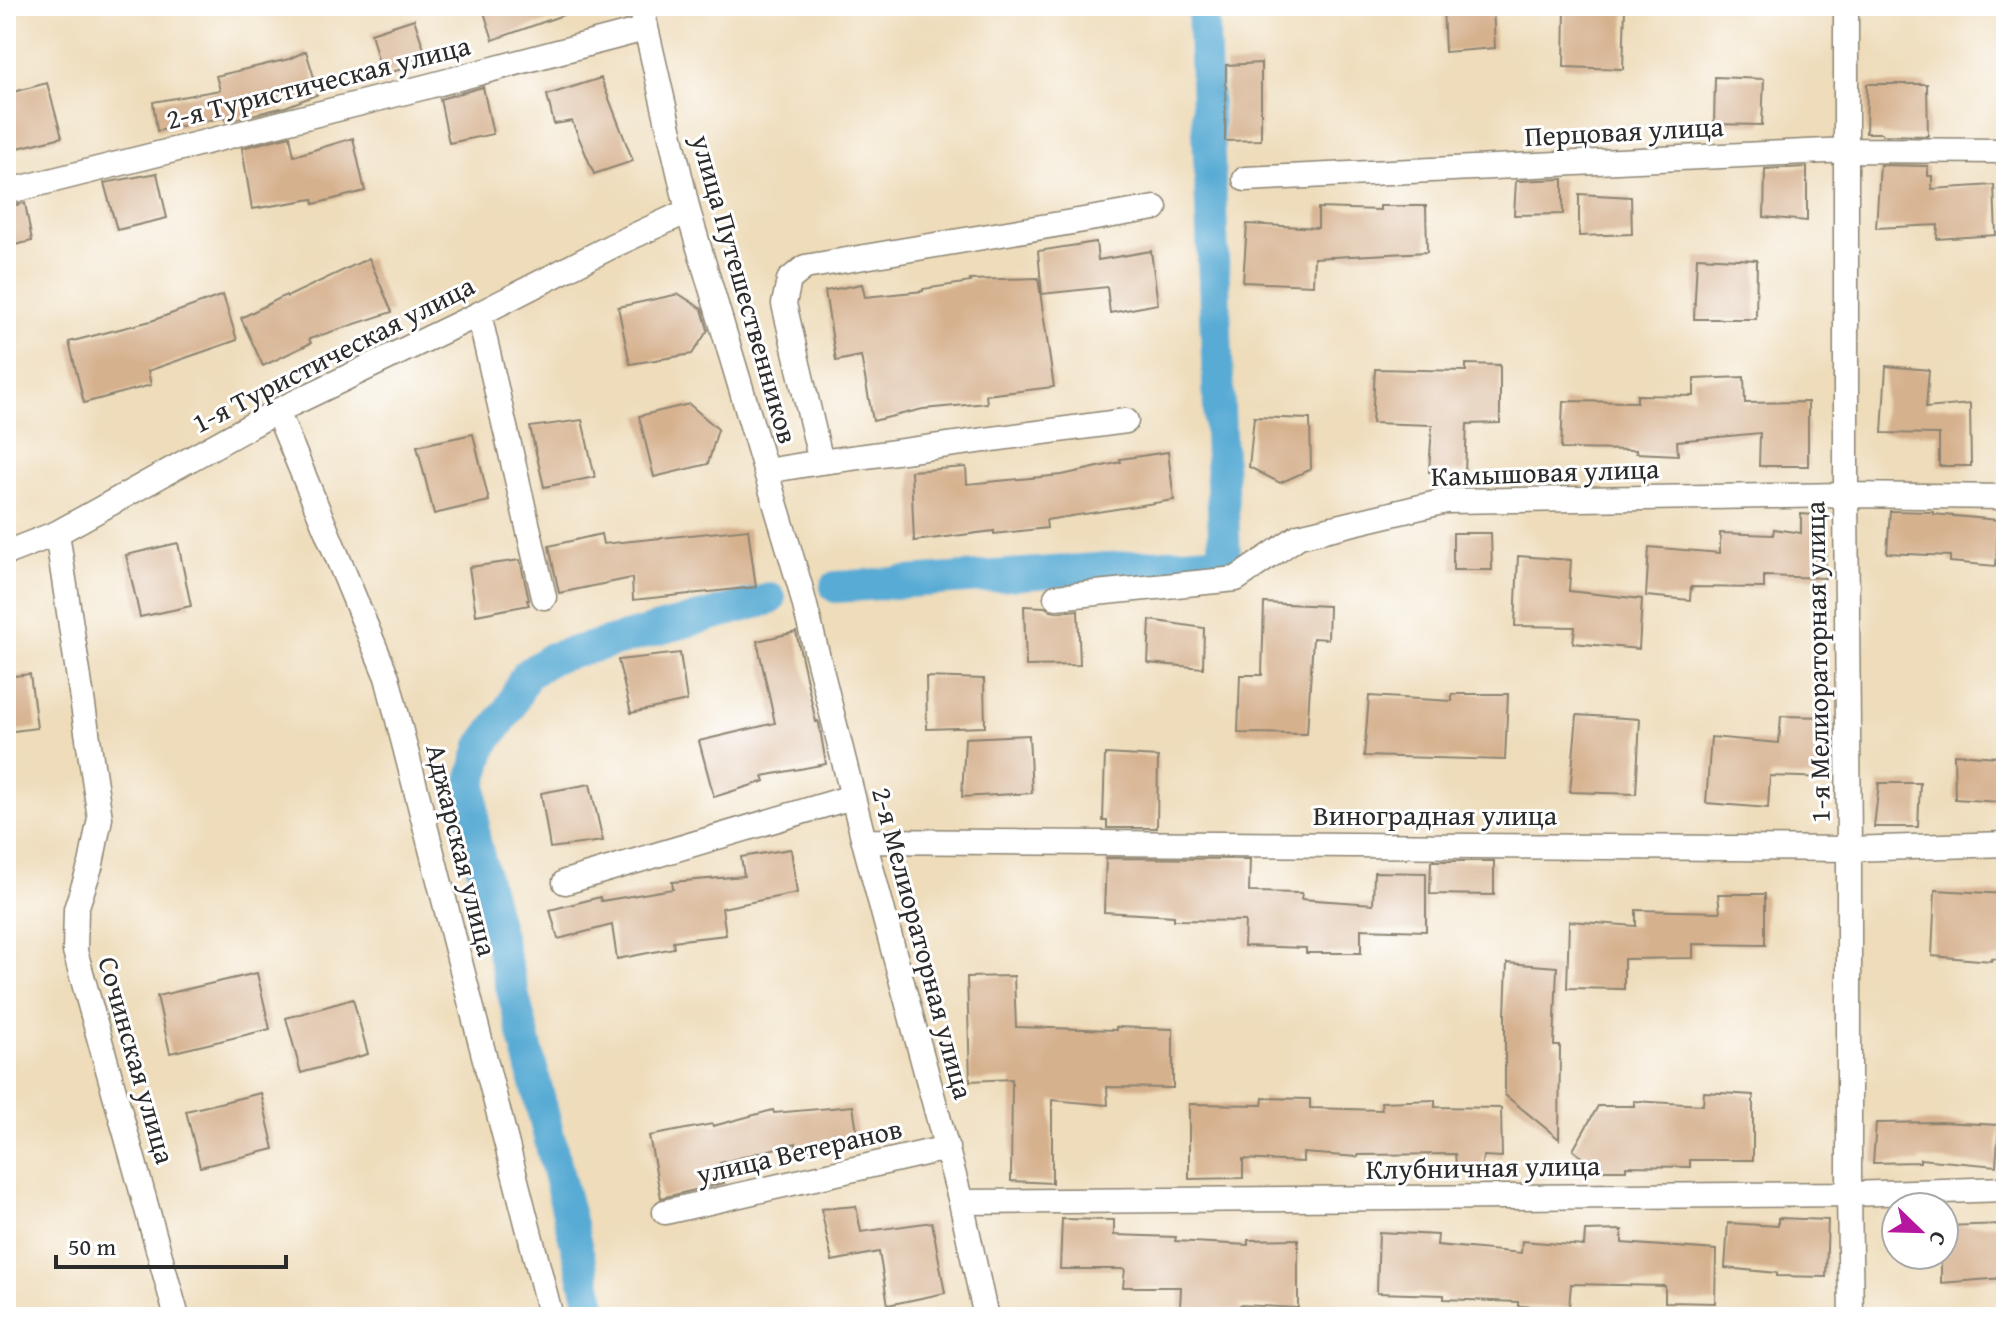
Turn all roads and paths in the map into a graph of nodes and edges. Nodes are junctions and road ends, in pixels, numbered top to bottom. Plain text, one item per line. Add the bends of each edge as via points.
1 (1846, 6) edge
2 (643, 17) edge
3 (1847, 150) junction
4 (2006, 151) edge
5 (1245, 179) dead end
6 (6, 192) edge
7 (1155, 208) dead end
8 (688, 211) junction
9 (479, 314) junction
10 (277, 411) junction
11 (1126, 421) dead end
12 (821, 462) junction
13 (766, 471) junction
14 (1846, 495) junction
15 (2006, 497) edge
16 (57, 533) junction
17 (6, 553) edge
18 (800, 586) joint
19 (544, 597) dead end
20 (1056, 597) dead end
21 (852, 797) junction
22 (864, 841) junction
23 (2006, 844) edge
24 (1849, 849) junction
25 (565, 882) dead end
26 (947, 1148) junction
27 (2006, 1189) edge
28 (1849, 1194) junction
29 (961, 1202) junction
30 (665, 1212) dead end
31 (177, 1317) edge
32 (551, 1317) edge
33 (986, 1317) edge
34 (1851, 1317) edge

1 - 3 street, 1-я Мелиораторная улица
2 - 6 street, 2-я Туристическая улица via 421,88
2 - 8 street, улица Путешественников
3 - 4 street, Перцовая улица
3 - 5 street, Перцовая улица
3 - 14 street, 1-я Мелиораторная улица
7 - 12 street via 805,267 789,280 784,304
8 - 9 street, 1-я Туристическая улица
8 - 13 street, улица Путешественников
9 - 10 street, 1-я Туристическая улица
9 - 19 street
10 - 16 street, 1-я Туристическая улица
10 - 32 street, Аджарская улица via 387,677
11 - 12 street
12 - 13 street
13 - 18 street, улица Путешественников
14 - 15 street, Камышовая улица
14 - 20 street, Камышовая улица via 1446,501 1299,536 1236,579
14 - 24 street, 1-я Мелиораторная улица
16 - 17 street, 1-я Туристическая улица
16 - 31 street, Сочинская улица via 100,818 76,909 75,951
18 - 21 street, 2-я Мелиораторная улица
21 - 22 street, 2-я Мелиораторная улица
21 - 25 street
22 - 24 street, Виноградная улица
22 - 26 street, 2-я Мелиораторная улица
23 - 24 street, Виноградная улица
24 - 28 street, 1-я Мелиораторная улица
26 - 29 street, 2-я Мелиораторная улица
26 - 30 street, улица Ветеранов
27 - 28 street, Клубничная улица
28 - 29 street, Клубничная улица
28 - 34 street, 1-я Мелиораторная улица
29 - 33 street, 2-я Мелиораторная улица

